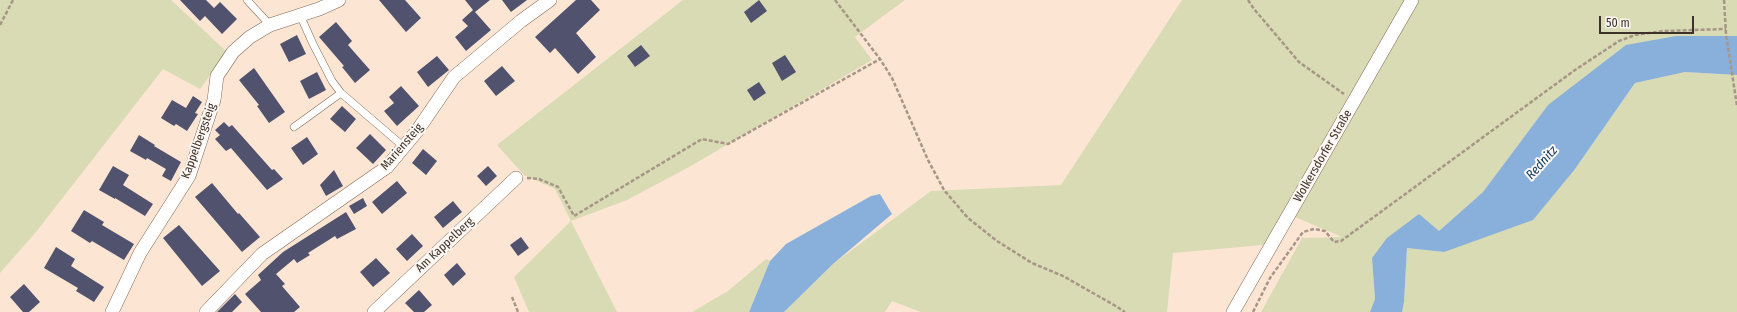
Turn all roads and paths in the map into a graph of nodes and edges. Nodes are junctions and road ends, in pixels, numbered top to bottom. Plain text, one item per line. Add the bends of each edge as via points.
1 (13, 0) edge
2 (247, 0) edge
3 (339, 0) edge
4 (550, 0) edge
5 (835, 0) edge
6 (1248, 0) edge
7 (1412, 0) edge
8 (1724, 0) edge
9 (300, 14) junction
10 (0, 25) edge
11 (270, 25) junction
12 (1726, 29) junction
13 (880, 59) junction
14 (341, 93) junction
15 (1354, 101) junction
16 (1737, 106) edge
17 (294, 127) dead end
18 (404, 147) junction
19 (516, 178) joint
20 (512, 297) dead end
21 (112, 312) edge
22 (206, 312) edge
23 (374, 312) edge
24 (518, 312) edge
25 (1125, 312) edge
26 (1233, 312) edge
27 (1253, 312) edge

1 - 10 path
2 - 11 lane
3 - 9 street, Kappelbergsteig
4 - 18 street, Mariensteig via 454,77
5 - 13 path
6 - 15 path via 1299,62
7 - 15 street, Wolkersdorfer Straße
8 - 12 path
9 - 11 street, Kappelbergsteig
9 - 14 lane via 332,81
11 - 21 street, Kappelbergsteig via 250,37 233,52 217,76 214,100 189,176 140,253
12 - 16 path
12 - 27 path via 1663,31 1635,35 1619,41 1575,70 1341,241 1334,242 1325,231 1314,229 1303,232 1270,278
13 - 19 path via 728,144 702,139 574,216 558,187 539,179
13 - 25 path via 892,78 944,190 968,218 997,241 1032,263 1063,276
14 - 17 lane
14 - 18 lane
15 - 26 street, Wolkersdorfer Straße
18 - 22 street, Mariensteig via 388,167 262,254
19 - 23 street, Am Kappelberg
20 - 24 path

